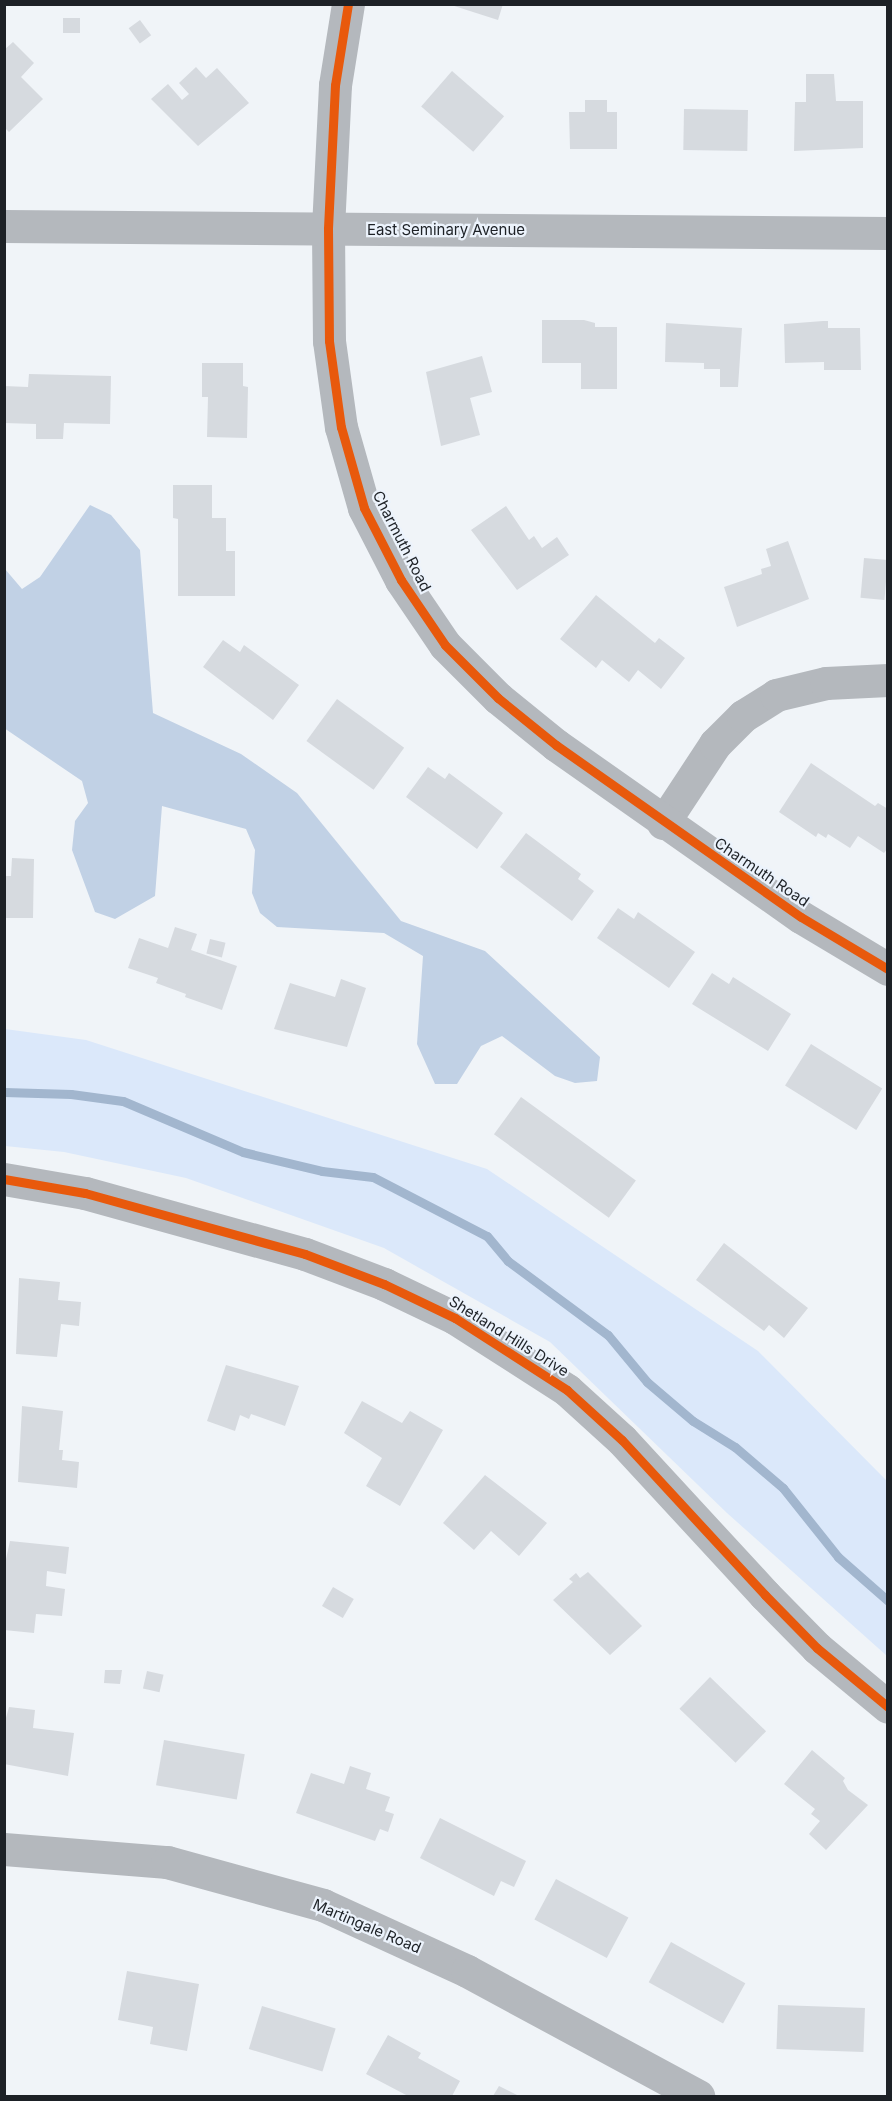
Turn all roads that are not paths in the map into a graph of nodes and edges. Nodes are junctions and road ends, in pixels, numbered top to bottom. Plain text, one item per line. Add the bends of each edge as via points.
1 (348, 4) edge
2 (4, 226) edge
3 (327, 229) junction
4 (888, 233) edge
5 (888, 680) edge
6 (663, 823) junction
7 (888, 969) edge
8 (4, 1179) edge
9 (888, 1707) edge
10 (4, 1849) edge
11 (698, 2097) edge

1 - 3 street, Charmuth Road via 335,85
2 - 3 street, East Seminary Avenue
3 - 4 street, East Seminary Avenue
3 - 6 street, Charmuth Road via 329,341 341,427 364,508 401,580 445,645 498,698
5 - 6 street via 826,683 776,695 743,716 715,744
6 - 7 street, Charmuth Road via 801,917
8 - 9 street, Shetland Hills Drive via 85,1193 305,1254 384,1284 455,1318 567,1390 622,1440 810,1640
10 - 11 street, Martingale Road via 167,1862 240,1879 323,1905 467,1971

